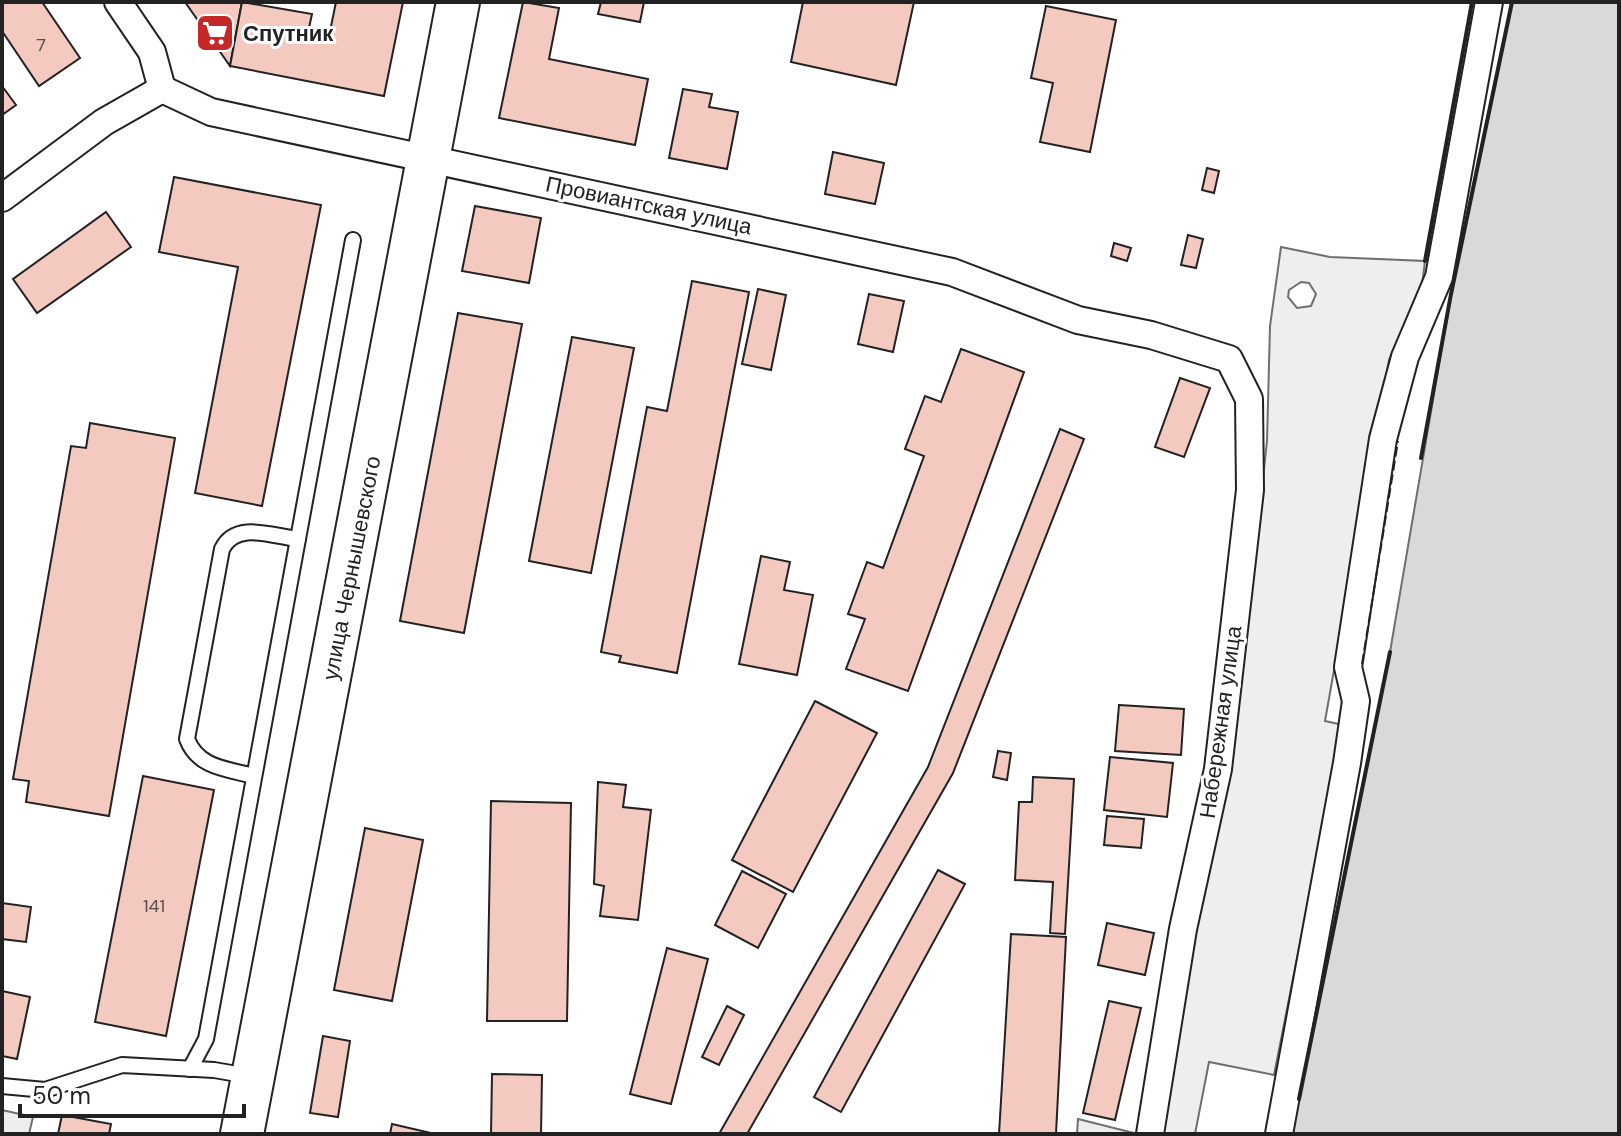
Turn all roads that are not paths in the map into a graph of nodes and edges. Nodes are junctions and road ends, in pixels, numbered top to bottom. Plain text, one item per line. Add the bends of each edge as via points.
1 (118, 2) edge
2 (458, 2) edge
3 (1489, 2) edge
4 (162, 89) junction
5 (429, 156) junction
6 (2, 198) edge
7 (353, 240) dead end
8 (1229, 359) joint
9 (298, 539) junction
10 (254, 776) junction
11 (190, 1069) junction
12 (253, 1077) junction
13 (2, 1086) edge
14 (242, 1134) edge
15 (1150, 1134) edge
16 (1279, 1134) edge

1 - 4 street via 152,52
2 - 5 main road, улица Чернышевского
3 - 16 street via 1439,277 1405,357 1383,439 1348,667 1356,701 1347,763
4 - 5 street, Провиантская улица via 211,112
4 - 6 street via 104,122
5 - 8 street, Провиантская улица via 952,272 1078,320
5 - 12 main road, улица Чернышевского
7 - 9 lane
8 - 15 street, Набережная улица via 1249,399 1250,490 1218,769 1183,929
9 - 10 lane
9 - 10 lane via 239,532 222,549 187,739 203,763
10 - 11 lane via 206,1039
11 - 12 lane
11 - 13 lane via 122,1065 45,1090
12 - 14 main road, улица Чернышевского

